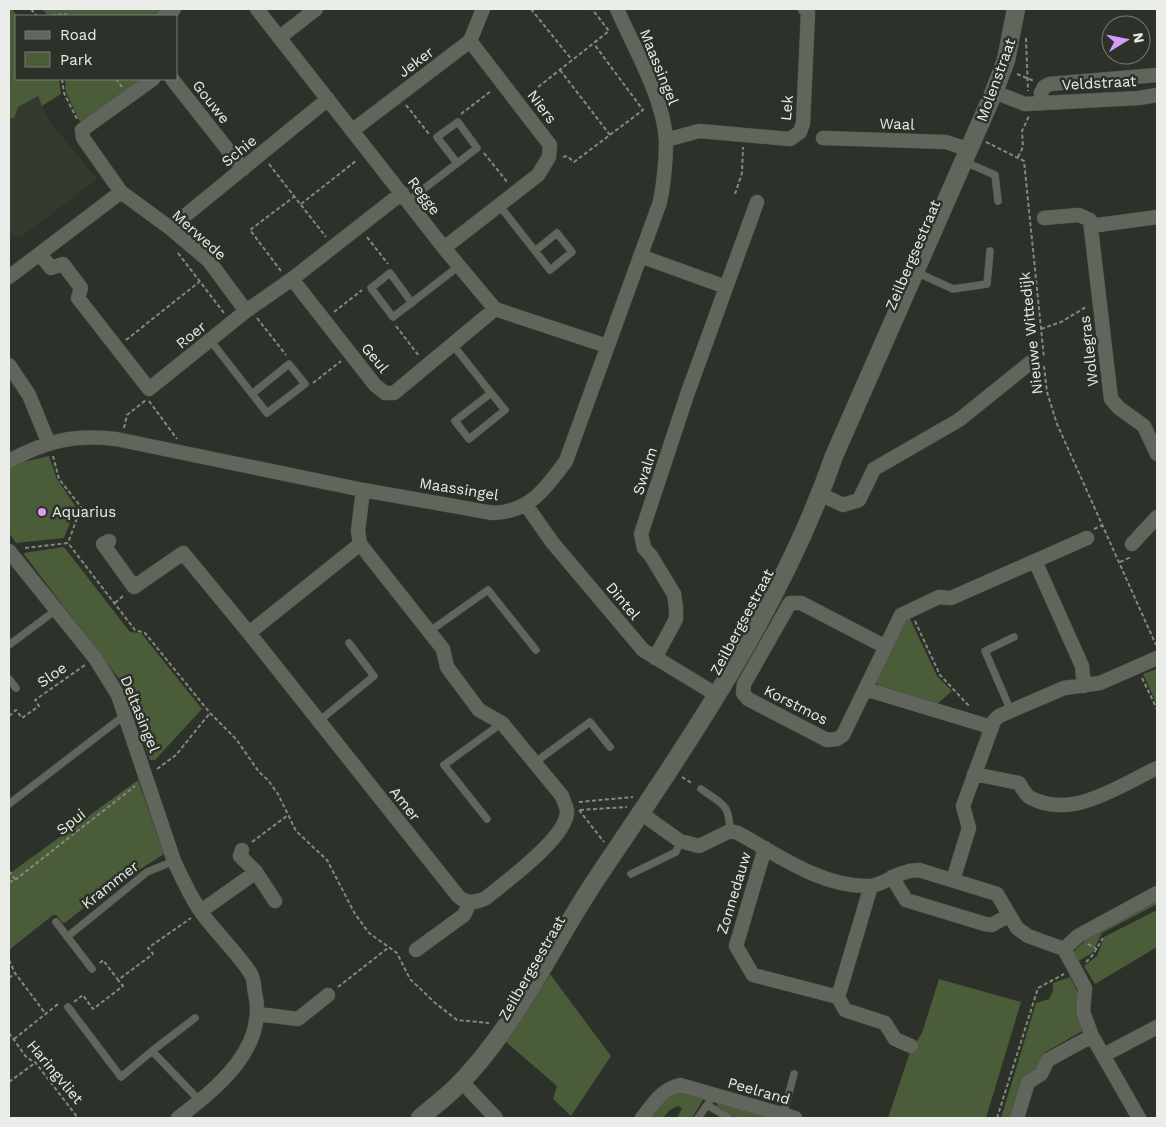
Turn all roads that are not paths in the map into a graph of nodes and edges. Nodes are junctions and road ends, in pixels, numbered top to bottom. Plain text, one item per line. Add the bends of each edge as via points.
1 (257, 9) edge
2 (316, 9) edge
3 (483, 9) edge
4 (617, 9) edge
5 (805, 9) edge
6 (1016, 9) edge
7 (280, 37) junction
8 (470, 40) junction
9 (1157, 75) edge
10 (152, 80) edge
11 (173, 80) edge
12 (994, 92) junction
13 (1157, 95) edge
14 (328, 99) junction
15 (1035, 104) junction
16 (353, 130) junction
17 (823, 138) dead end
18 (666, 140) junction
19 (972, 151) junction
20 (457, 163) junction
21 (243, 169) junction
22 (121, 192) junction
23 (405, 197) junction
24 (998, 201) dead end
25 (757, 202) dead end
26 (499, 205) junction
27 (1157, 217) edge
28 (1044, 218) dead end
29 (1091, 226) junction
30 (170, 228) junction
31 (444, 248) junction
32 (535, 251) junction
33 (990, 251) dead end
34 (40, 254) junction
35 (640, 256) junction
36 (459, 266) junction
37 (916, 272) junction
38 (9, 277) edge
39 (291, 280) junction
40 (726, 287) junction
41 (412, 303) junction
42 (495, 309) junction
43 (248, 310) junction
44 (210, 340) junction
45 (452, 344) junction
46 (607, 346) junction
47 (1030, 362) dead end
48 (9, 365) edge
49 (491, 393) junction
50 (252, 394) junction
51 (49, 444) junction
52 (1157, 454) edge
53 (9, 461) edge
54 (363, 490) junction
55 (820, 494) junction
56 (526, 504) junction
57 (1157, 517) edge
58 (1087, 538) dead end
59 (109, 541) dead end
60 (360, 544) junction
61 (1132, 544) dead end
62 (13, 550) edge
63 (1035, 561) junction
64 (56, 610) junction
65 (430, 631) junction
66 (249, 633) junction
67 (1014, 637) dead end
68 (349, 643) dead end
69 (9, 645) edge
70 (884, 646) junction
71 (536, 650) dead end
72 (655, 658) junction
73 (1157, 658) edge
74 (9, 678) edge
75 (1084, 686) junction
76 (16, 688) dead end
77 (865, 690) junction
78 (717, 695) junction
79 (1011, 711) junction
80 (125, 715) junction
81 (319, 721) junction
82 (502, 722) junction
83 (990, 728) junction
84 (610, 746) dead end
85 (534, 763) junction
86 (1157, 768) edge
87 (974, 774) junction
88 (701, 789) road end
89 (9, 804) edge
90 (633, 808) junction
91 (488, 819) dead end
92 (730, 831) junction
93 (680, 840) junction
94 (765, 848) junction
95 (242, 850) road end
96 (174, 861) junction
97 (256, 872) junction
98 (631, 874) dead end
99 (892, 876) junction
100 (953, 880) junction
101 (871, 886) junction
102 (1157, 893) edge
103 (275, 901) dead end
104 (470, 902) junction
105 (201, 912) junction
106 (1009, 915) junction
107 (56, 922) dead end
108 (67, 937) junction
109 (1064, 949) junction
110 (416, 950) dead end
111 (92, 969) road end
112 (328, 995) road end
113 (838, 997) junction
114 (68, 1007) road end
115 (258, 1014) junction
116 (195, 1018) dead end
117 (1157, 1027) edge
118 (1092, 1036) junction
119 (911, 1046) dead end
120 (152, 1050) junction
121 (1104, 1055) junction
122 (794, 1074) dead end
123 (462, 1082) junction
124 (711, 1100) junction
125 (200, 1101) junction
126 (789, 1116) edge
127 (178, 1118) edge
128 (420, 1118) edge
129 (496, 1118) edge
130 (642, 1118) edge
131 (698, 1118) edge
132 (729, 1118) edge
133 (1017, 1118) edge
134 (1139, 1118) edge

1 - 7 street, Regge
2 - 7 street
3 - 8 street, Jeker
4 - 18 street, Maassingel via 660,108
5 - 18 street, Lek via 808,12 800,132 790,139 699,131
6 - 12 street, Molenstraat via 1006,60
7 - 14 street, Regge
8 - 16 street, Jeker
8 - 26 street, Niers via 550,145 538,175
9 - 15 street, Veldstraat via 1050,84 1044,87
10 - 22 street, Merwede via 82,130 83,138
11 - 21 street, Gouwe
12 - 15 street, Veldstraat
12 - 19 street, Molenstraat
13 - 15 street, Veldstraat
14 - 16 street, Regge
14 - 21 street, Schie
16 - 23 street, Regge
17 - 19 street, Waal via 946,142
18 - 35 street, Maassingel via 660,202
19 - 24 lane via 995,175
19 - 37 street, Zeilbergsestraat
20 - 20 lane via 437,137 458,122 477,148
20 - 23 lane
21 - 30 street, Schie
22 - 30 street, Merwede
22 - 34 street
23 - 31 street, Regge
23 - 39 street, Roer via 359,227
25 - 40 street, Swalm
26 - 31 street
26 - 32 lane
27 - 29 street
28 - 29 street via 1079,215 1090,220
29 - 52 street, Wollegras via 1111,399 1144,426
30 - 43 street, Merwede via 209,261
31 - 36 street, Regge
32 - 32 lane via 550,270 572,252 557,233
33 - 37 lane via 986,284 953,289
34 - 38 street
34 - 44 street, Roer via 52,268 63,264 81,288 78,298 148,394
35 - 40 street
35 - 46 street, Maassingel
36 - 41 lane
36 - 42 street, Regge
37 - 55 street, Zeilbergsestraat
39 - 43 street, Roer
39 - 45 street, Geul via 374,385 385,393 394,393
40 - 72 street, Swalm via 641,534 644,548 674,594 676,608 676,619
41 - 41 lane via 390,273 371,288 393,317
42 - 45 street, Geul
42 - 46 street
43 - 44 street, Roer
44 - 50 lane
45 - 49 lane
46 - 56 street, Maassingel via 566,461 545,490
47 - 55 street via 959,420 874,470 859,500 843,505
48 - 51 street via 30,395
49 - 49 lane via 455,421 469,439 505,410
50 - 50 lane via 289,364 304,384 268,413
51 - 53 street, Maassingel
51 - 54 street, Maassingel via 90,436 122,440
54 - 56 street, Maassingel via 493,512 509,512
54 - 60 street via 358,532
55 - 78 street, Zeilbergsestraat via 775,592
56 - 72 street, Dintel via 552,542 644,650
57 - 61 street
58 - 63 street, Korstmos
59 - 66 street, Amer via 103,544 134,587 183,553
60 - 65 street
60 - 66 street
62 - 64 street, Deltasingel
63 - 70 street, Korstmos via 951,598 939,597 901,615
63 - 75 street via 1082,666
64 - 69 lane
64 - 80 street, Deltasingel via 95,658 118,695
65 - 71 lane via 488,590
65 - 82 street via 443,649 446,667 479,710
66 - 81 street, Amer
67 - 79 lane via 985,651
68 - 81 lane via 374,676
70 - 77 street, Korstmos
70 - 77 street, Korstmos via 801,603 790,604 742,692 748,699 828,740 842,735
72 - 78 street, Dintel
73 - 75 street via 1100,683
74 - 76 lane
75 - 79 street via 1064,688
77 - 83 street
78 - 90 street, Zeilbergsestraat
79 - 83 street via 999,716
80 - 89 lane
80 - 96 street, Deltasingel
81 - 104 street, Amer via 458,896
82 - 85 street
82 - 91 lane via 444,765
83 - 87 street
84 - 85 lane via 590,722
85 - 104 street via 570,808 562,827 541,853 486,898
86 - 87 street via 1089,800 1067,806 1030,798 1019,783
87 - 100 street via 963,806 969,828
88 - 92 lane via 726,806
90 - 93 street
90 - 123 street, Zeilbergsestraat via 596,879 506,1026
92 - 93 street via 699,846
92 - 94 street
93 - 98 lane via 676,852
94 - 101 street via 813,875
94 - 113 street, Zonnedauw via 736,946 753,975
95 - 97 street via 240,856
96 - 105 street, Deltasingel
96 - 108 lane, Krammer via 147,872
97 - 103 street
97 - 105 street
99 - 100 street via 906,870 919,870
99 - 101 street
99 - 106 street via 906,900 984,924 992,925
100 - 106 street via 997,894
101 - 113 street
102 - 109 street via 1078,936
104 - 110 street via 464,915
105 - 115 street, Deltasingel via 252,976
106 - 109 street via 1017,928 1028,936
107 - 108 lane
108 - 111 lane
109 - 118 street via 1086,988 1083,1012
112 - 115 street via 298,1018
113 - 119 street, Zonnedauw via 845,1010 885,1023 895,1040
114 - 120 lane via 121,1077
115 - 125 street, Deltasingel via 253,1038 243,1056
116 - 120 lane
117 - 121 street
118 - 121 street
118 - 133 street via 1048,1060 1041,1074 1028,1082
120 - 125 lane
121 - 134 street
122 - 126 lane
123 - 128 street, Zeilbergsestraat
123 - 129 street
124 - 126 street, Peelrand
124 - 130 street, Peelrand via 680,1086 670,1088 660,1095
124 - 131 lane
124 - 132 lane, Peelrand
125 - 127 street, Deltasingel

